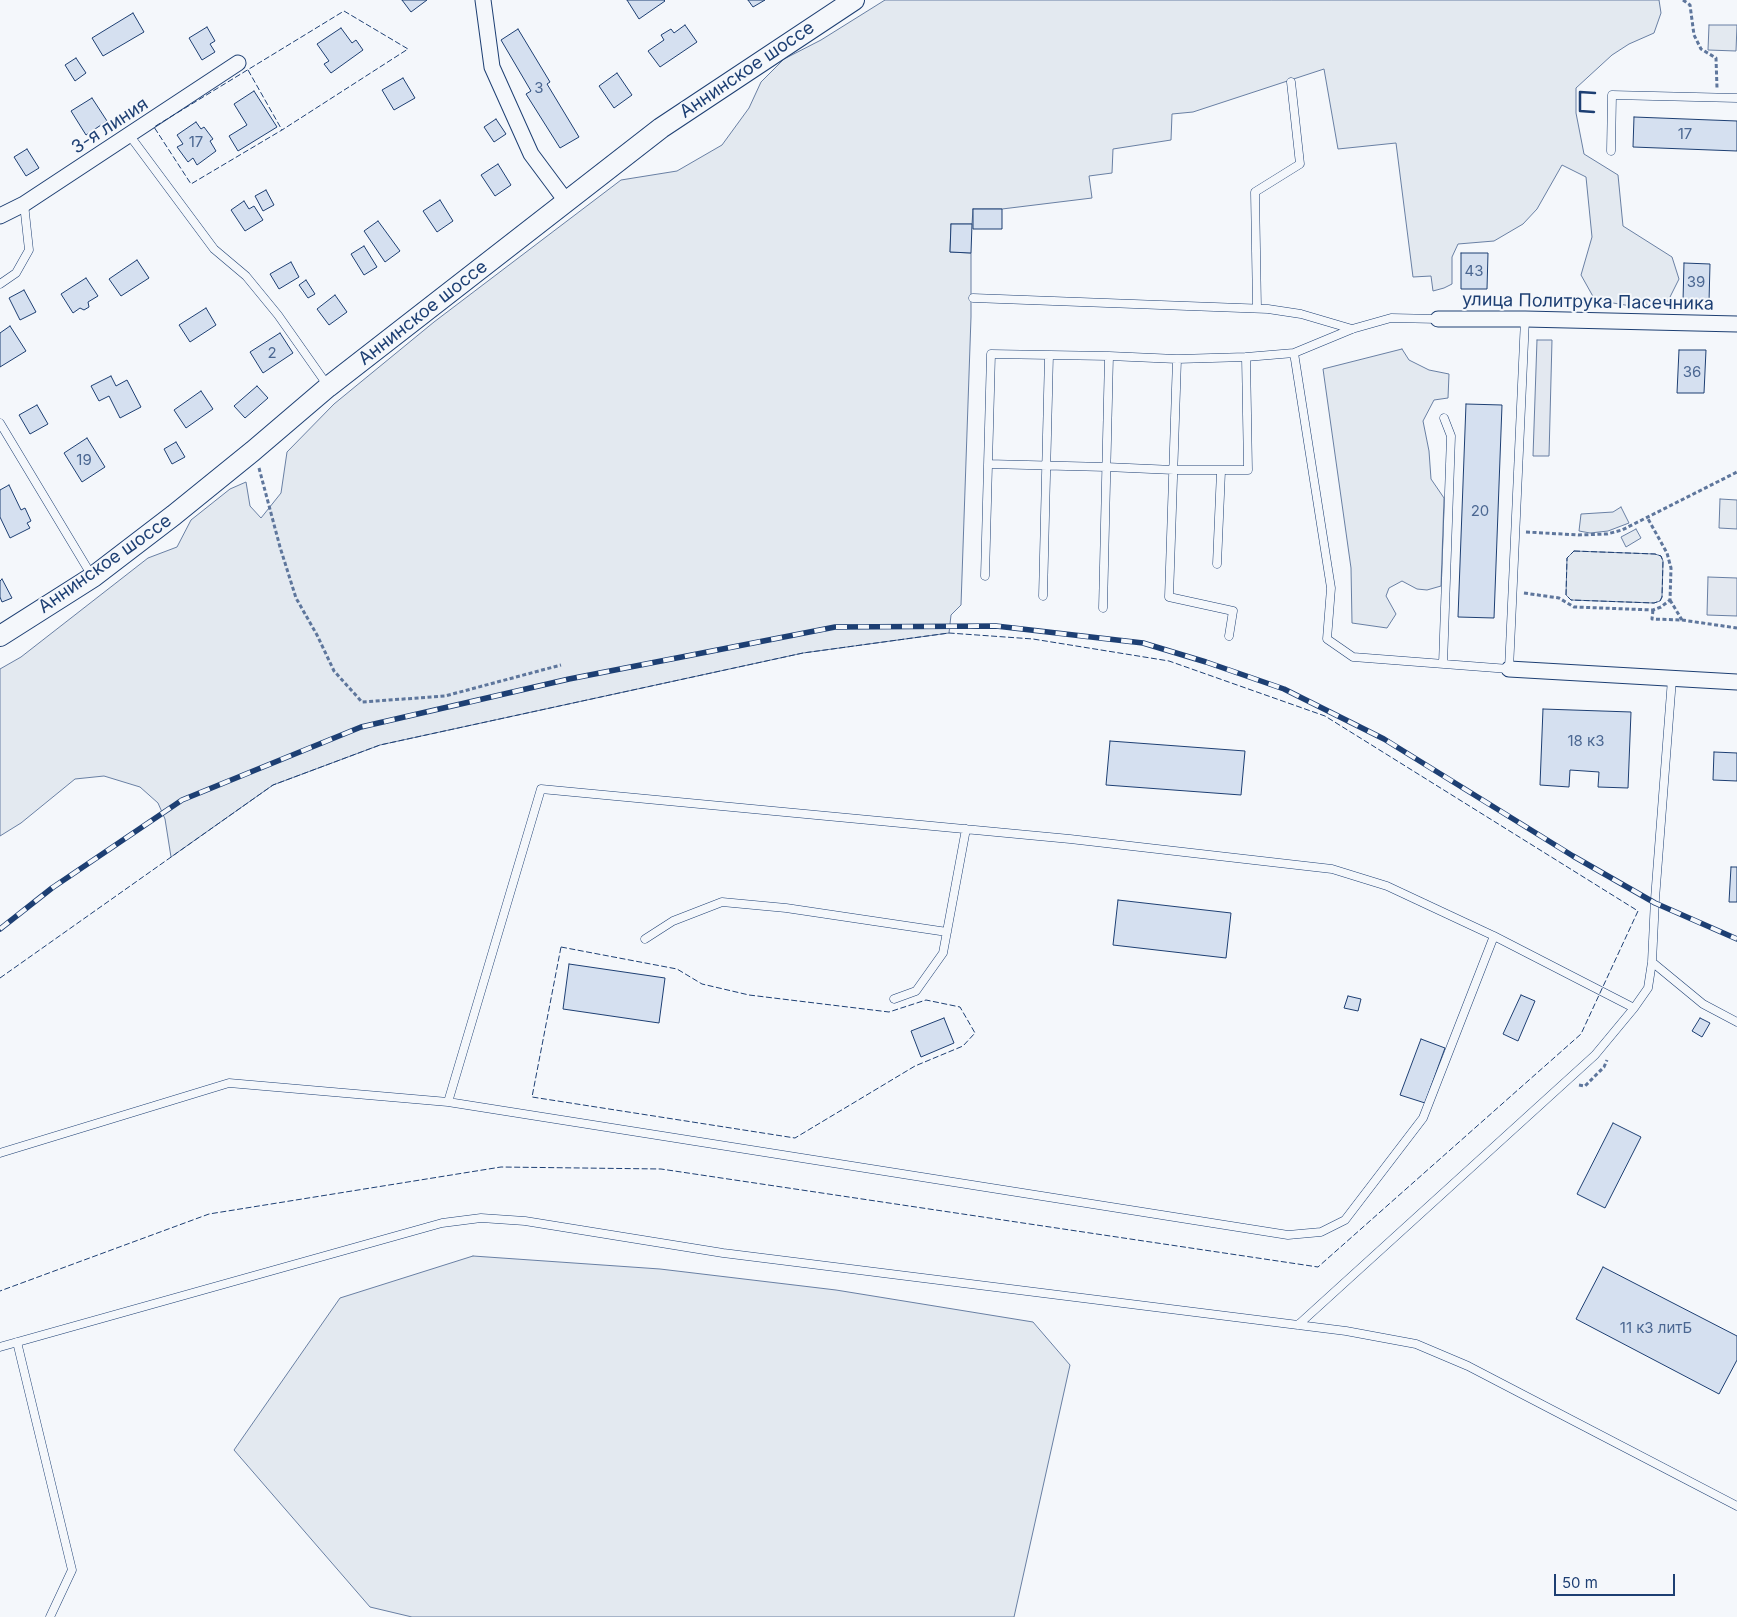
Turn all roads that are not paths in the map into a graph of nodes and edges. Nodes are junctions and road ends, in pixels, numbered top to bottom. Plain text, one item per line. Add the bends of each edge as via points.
1 (483, 0) edge
2 (854, 0) edge
3 (238, 63) dead end
4 (1291, 82) dead end
5 (1737, 98) edge
6 (130, 136) junction
7 (1611, 151) dead end
8 (566, 201) junction
9 (24, 204) junction
10 (0, 216) edge
11 (0, 284) edge
12 (973, 298) dead end
13 (1257, 308) junction
14 (1438, 319) joint
15 (1525, 319) junction
16 (1737, 324) edge
17 (1352, 329) junction
18 (1294, 353) junction
19 (1049, 355) junction
20 (1109, 356) junction
21 (1246, 358) junction
22 (1177, 359) junction
23 (328, 387) junction
24 (1444, 418) dead end
25 (0, 423) edge
26 (988, 464) junction
27 (1046, 465) junction
28 (1106, 467) junction
29 (1174, 470) junction
30 (1221, 471) junction
31 (1217, 564) dead end
32 (985, 576) dead end
33 (93, 577) junction
34 (1043, 596) dead end
35 (1103, 608) dead end
36 (0, 636) edge
37 (1228, 636) dead end
38 (1443, 664) junction
39 (1509, 669) junction
40 (1672, 678) junction
41 (1737, 682) edge
42 (966, 829) junction
43 (947, 932) junction
44 (1494, 936) junction
45 (645, 939) dead end
46 (1652, 962) junction
47 (894, 999) dead end
48 (1634, 1008) junction
49 (1737, 1022) edge
50 (448, 1102) junction
51 (0, 1153) edge
52 (1298, 1325) junction
53 (17, 1342) junction
54 (0, 1347) edge
55 (1737, 1506) edge
56 (50, 1617) edge

1 - 8 street via 492,68 531,154
2 - 8 main road, Аннинское шоссе via 661,128
3 - 6 street, 3-я линия
4 - 13 lane via 1300,164 1255,192
5 - 7 lane via 1612,96
6 - 9 street, 3-я линия
6 - 23 lane via 214,249 246,276 278,314
8 - 23 main road, Аннинское шоссе
9 - 10 street, 3-я линия
9 - 11 lane via 29,250 16,273
12 - 13 lane
13 - 17 lane via 1301,314
14 - 15 street, улица Политрука Пасечника
14 - 17 lane via 1391,318
15 - 16 street, улица Политрука Пасечника
15 - 39 lane
17 - 18 lane
18 - 21 lane
18 - 38 lane via 1331,588 1327,639 1353,657
19 - 20 lane
19 - 26 lane via 991,354
19 - 27 lane
20 - 22 lane
20 - 28 lane
21 - 22 lane
21 - 30 lane via 1248,470
22 - 29 lane
23 - 33 main road, Аннинское шоссе via 174,515
24 - 38 lane via 1451,436
25 - 33 lane
26 - 27 lane
26 - 32 lane
27 - 28 lane
27 - 34 lane
28 - 29 lane
28 - 35 lane
29 - 30 lane
29 - 37 lane via 1169,597 1233,611
30 - 31 lane
33 - 36 main road, Аннинское шоссе
38 - 39 lane
39 - 40 street
40 - 41 street
40 - 46 lane
42 - 43 lane
42 - 44 lane via 1332,869 1387,886
42 - 50 lane via 541,789
43 - 45 lane via 786,908 722,902 673,921
43 - 47 lane via 943,953 916,992
44 - 48 lane
44 - 50 lane via 1423,1118 1345,1220 1320,1232 1288,1234
46 - 48 lane via 1648,988
46 - 49 lane via 1703,1004
48 - 52 lane via 1595,1055
50 - 51 lane via 229,1083
52 - 53 lane via 723,1253 525,1221 481,1218 442,1223
52 - 55 lane via 1416,1344 1468,1366
53 - 54 lane
53 - 56 lane via 72,1570

